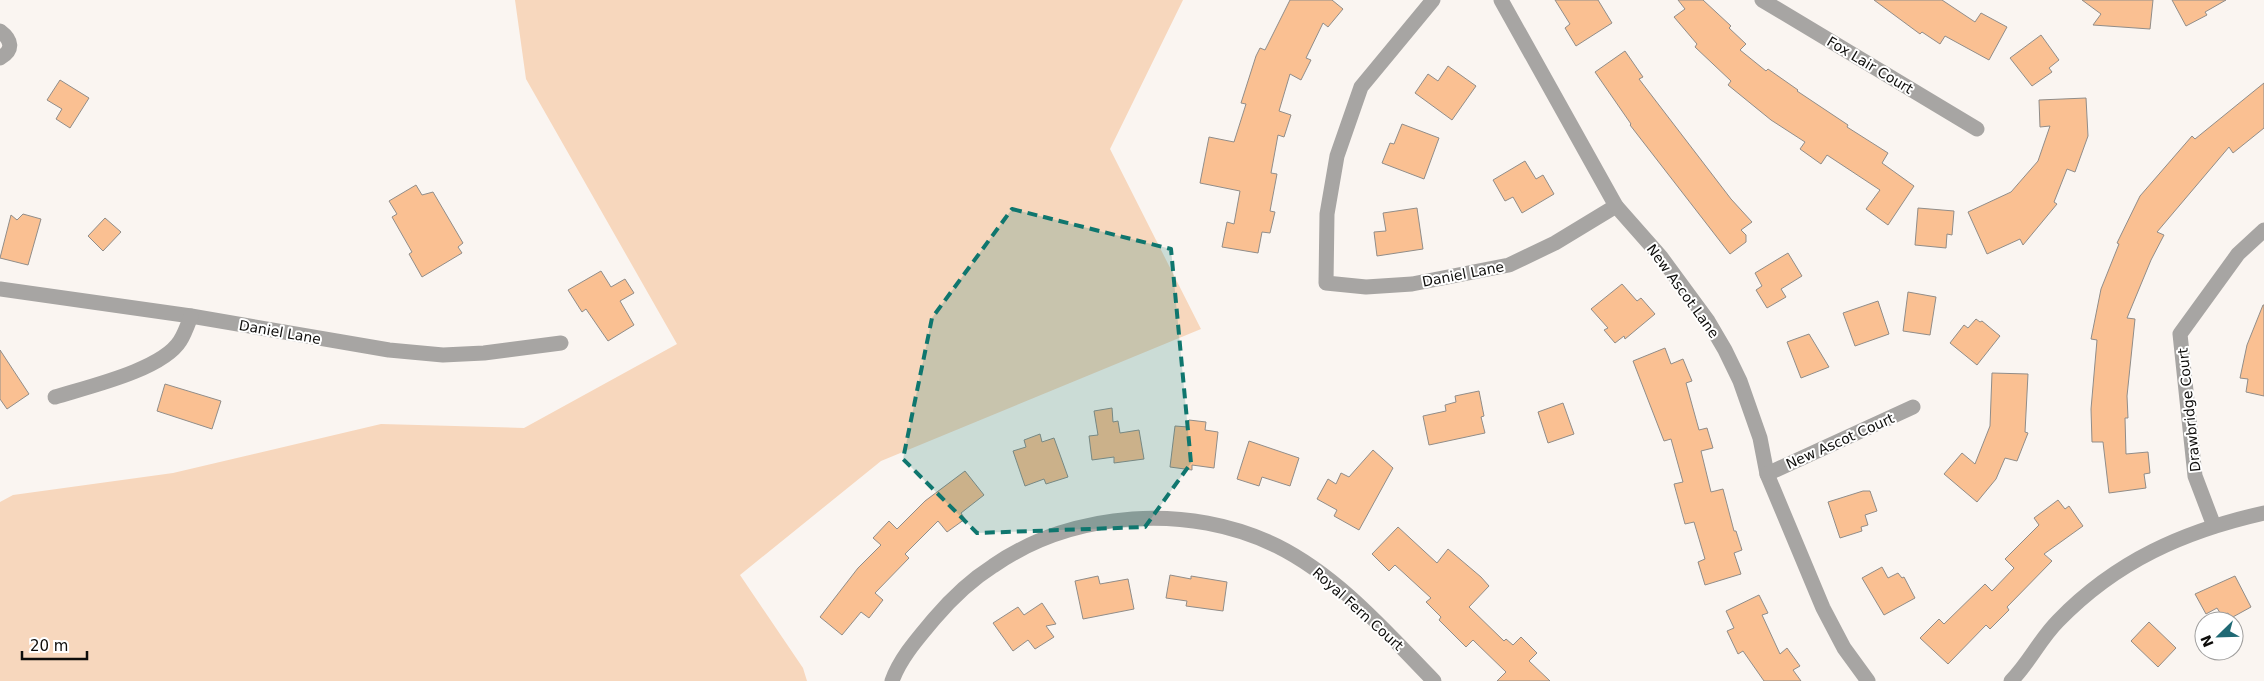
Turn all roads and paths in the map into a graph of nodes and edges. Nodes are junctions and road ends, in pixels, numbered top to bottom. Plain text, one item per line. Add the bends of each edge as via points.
1 (1433, 0) edge
2 (1501, 0) edge
3 (1762, 0) edge
4 (0, 31) edge
5 (0, 58) edge
6 (1977, 129) dead end
7 (1616, 206) junction
8 (2264, 230) edge
9 (0, 289) edge
10 (191, 316) junction
11 (561, 343) dead end
12 (55, 397) dead end
13 (1914, 407) dead end
14 (1767, 474) junction
15 (2264, 513) edge
16 (2214, 526) junction
17 (892, 681) edge
18 (1434, 681) edge
19 (1868, 681) edge
20 (2011, 681) edge

1 - 7 street, Daniel Lane via 1362,87 1337,156 1327,214 1326,283 1366,287 1412,284 1509,265 1555,243
2 - 7 street, New Ascot Lane
3 - 6 street, Fox Lair Court
4 - 5 street via 10,41 10,46
7 - 14 street, New Ascot Lane via 1661,258 1708,321 1725,350 1760,438
8 - 16 street, Drawbridge Court via 2238,254 2180,334 2195,476
9 - 10 street, Daniel Lane
10 - 11 street, Daniel Lane via 370,348 443,355
10 - 12 street via 180,342 167,355 126,374
13 - 14 street, New Ascot Court
14 - 19 street, New Ascot Lane via 1824,608 1844,648
15 - 16 street
16 - 20 street via 2146,553 2080,599 2056,623
17 - 18 street, Royal Fern Court via 918,637 943,609 994,565 1057,534 1127,519 1162,518 1213,523 1277,546 1311,566 1372,618

